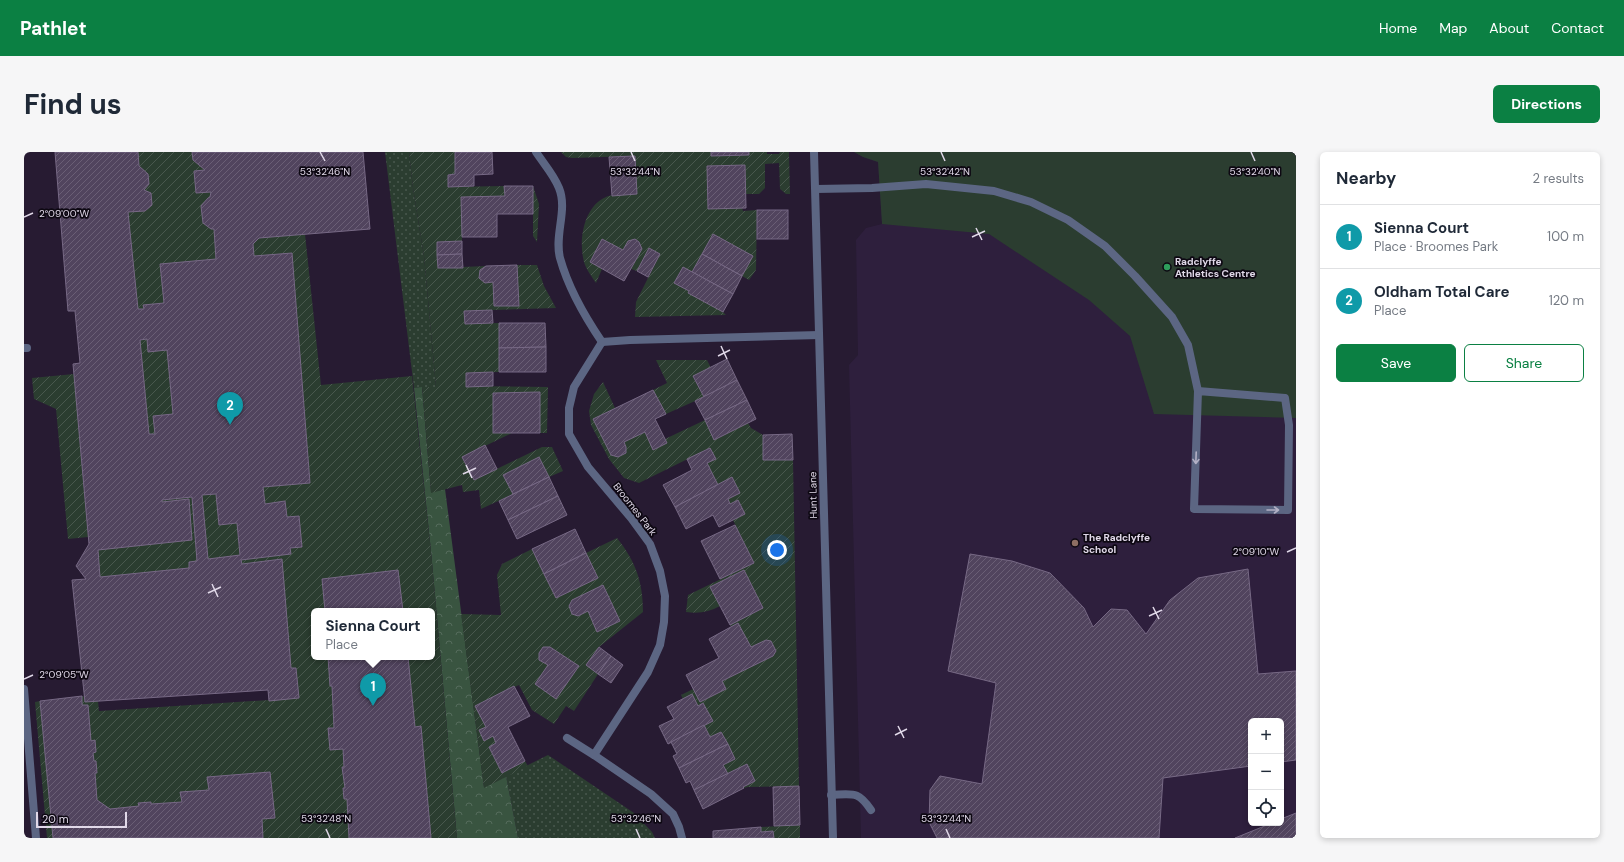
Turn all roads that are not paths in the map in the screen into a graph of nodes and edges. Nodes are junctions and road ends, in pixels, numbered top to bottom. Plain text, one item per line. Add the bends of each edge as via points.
1 (536, 152) edge
2 (814, 152) edge
3 (816, 189) junction
4 (819, 335) junction
5 (602, 342) junction
6 (1198, 391) junction
7 (24, 689) edge
8 (567, 738) dead end
9 (594, 755) junction
10 (831, 795) junction
11 (872, 810) dead end
12 (36, 838) edge
13 (682, 838) edge
14 (832, 838) edge

1 - 5 street via 560,189 560,257 571,286
2 - 3 street, Hunt Lane
3 - 4 street, Hunt Lane
3 - 6 street via 926,184 994,191 1031,202 1068,220 1105,246 1172,317 1188,345
4 - 5 street
4 - 10 street, Hunt Lane
5 - 9 street, Broomes Park via 574,386 569,408 569,434 588,466 650,544 660,571 665,596 660,645 648,672
6 -> 6 street via 1194,509 1288,510 1289,425 1284,398
7 - 12 street
8 - 9 street
9 - 13 street via 651,794 673,814
10 - 11 street via 856,795
10 - 14 street, Hunt Lane

